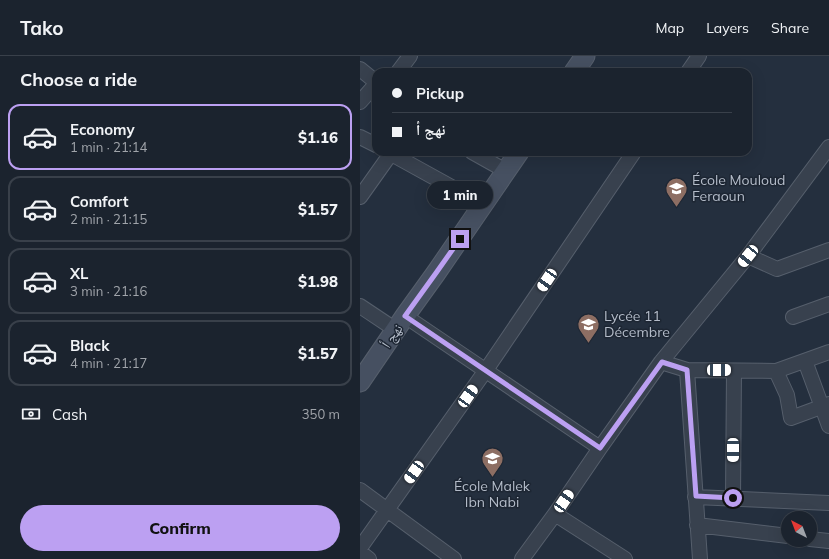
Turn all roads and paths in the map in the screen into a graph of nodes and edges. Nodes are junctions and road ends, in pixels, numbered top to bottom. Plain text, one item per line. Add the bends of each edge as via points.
1 (410, 56) edge
2 (585, 56) edge
3 (699, 56) edge
4 (401, 68) edge
5 (577, 68) edge
6 (691, 68) edge
7 (360, 69) edge
8 (372, 80) edge
9 (372, 88) edge
10 (360, 102) edge
11 (360, 137) edge
12 (372, 144) edge
13 (829, 148) edge
14 (388, 156) edge
15 (395, 156) edge
16 (479, 156) edge
17 (516, 156) edge
18 (631, 156) edge
19 (506, 171) junction
20 (360, 197) edge
21 (484, 205) junction
22 (829, 250) edge
23 (748, 256) junction
24 (829, 304) edge
25 (360, 306) edge
26 (793, 317) dead end
27 (400, 323) junction
28 (829, 352) edge
29 (805, 361) junction
30 (662, 362) junction
31 (486, 370) junction
32 (687, 370) junction
33 (734, 371) junction
34 (776, 371) junction
35 (360, 382) edge
36 (825, 405) edge
37 (829, 426) edge
38 (600, 448) junction
39 (360, 490) edge
40 (696, 496) junction
41 (733, 498) junction
42 (829, 503) edge
43 (387, 510) junction
44 (556, 514) junction
45 (697, 525) junction
46 (781, 535) edge
47 (817, 540) edge
48 (829, 541) edge
49 (360, 548) edge
50 (360, 552) edge
51 (526, 557) edge
52 (369, 559) edge
53 (454, 559) edge
54 (625, 559) edge
55 (700, 559) edge

1 - 4 street
2 - 5 main road
3 - 6 street
7 - 8 street
9 - 10 street
11 - 12 street
13 - 23 street
14 - 20 street
15 - 21 street
16 - 19 street
17 - 19 main road, نهج أ
18 - 31 street
19 - 21 main road, نهج أ
21 - 27 main road, نهج أ
22 - 23 street via 778,269
23 - 30 street
24 - 26 street
25 - 27 street
27 - 31 street
27 - 35 main road, نهج أ
28 - 29 street
29 - 34 street
29 - 36 street
30 - 32 street
30 - 38 street
31 - 38 street
31 - 43 street
32 - 33 street
32 - 40 street
33 - 34 street
33 - 41 street
34 - 36 street via 787,395 791,418
36 - 37 street
38 - 44 street
39 - 43 street
40 - 41 street
40 - 45 street
41 - 42 street
43 - 49 street
43 - 53 street
44 - 51 street
44 - 54 street
45 - 46 street
45 - 55 street
47 - 48 street
50 - 52 street

